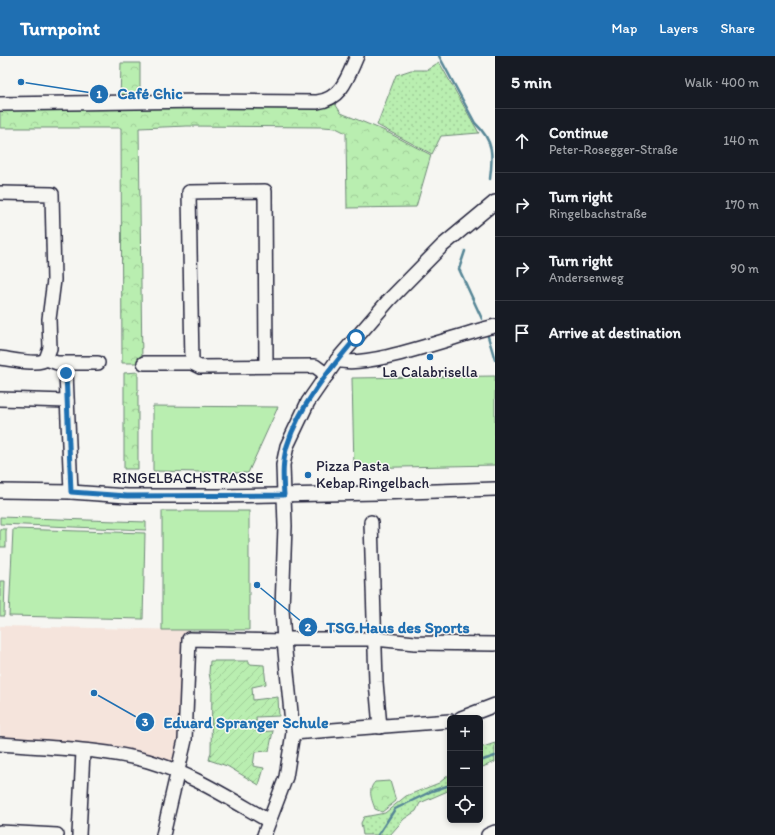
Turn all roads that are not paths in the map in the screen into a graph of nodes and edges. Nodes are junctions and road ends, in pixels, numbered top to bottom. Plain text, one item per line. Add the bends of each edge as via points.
1 (357, 56) edge
2 (0, 104) edge
3 (0, 193) edge
4 (495, 202) edge
5 (495, 326) edge
6 (0, 358) edge
7 (46, 359) junction
8 (337, 360) junction
9 (98, 363) dead end
10 (144, 363) dead end
11 (192, 363) junction
12 (266, 365) junction
13 (66, 373) dead end
14 (327, 375) junction
15 (0, 400) edge
16 (67, 401) junction
17 (495, 489) edge
18 (0, 491) edge
19 (71, 492) junction
20 (284, 495) junction
21 (370, 522) dead end
22 (375, 639) junction
23 (284, 640) junction
24 (495, 644) edge
25 (495, 705) edge
26 (469, 715) edge
27 (447, 721) edge
28 (380, 727) junction
29 (293, 734) junction
30 (0, 744) edge
31 (83, 751) junction
32 (179, 772) junction
33 (269, 821) junction
34 (0, 832) edge
35 (495, 832) edge
36 (57, 835) edge
37 (78, 835) edge
38 (163, 835) edge
39 (264, 835) edge
40 (488, 835) edge

1 - 2 street via 344,86 332,99 318,102
3 - 7 street via 52,194 54,280 50,348
4 - 8 street via 442,246 412,276
5 - 8 street via 363,361 350,363
6 - 7 street via 36,362
7 - 9 street via 57,363
8 - 14 street
10 - 11 street
11 - 12 street via 200,367
11 - 12 street via 189,192 265,192
12 - 14 street via 315,366
13 - 16 street
14 - 20 street via 308,402 287,446 283,465
15 - 16 street
16 - 19 street
17 - 20 street, RINGELBACHSTRASSE
18 - 19 street, RINGELBACHSTRASSE
19 - 20 street, RINGELBACHSTRASSE via 127,496
20 - 23 street
21 - 22 street
22 - 23 street
22 - 24 street via 415,643
22 - 28 street
23 - 29 street
23 - 32 street via 189,639 187,720
25 - 26 street
27 - 28 street
28 - 29 street
29 - 33 street via 286,777
30 - 31 street
31 - 32 street via 135,758
31 - 37 street
32 - 33 street
32 - 38 street
33 - 39 street
34 - 36 street
35 - 40 street

